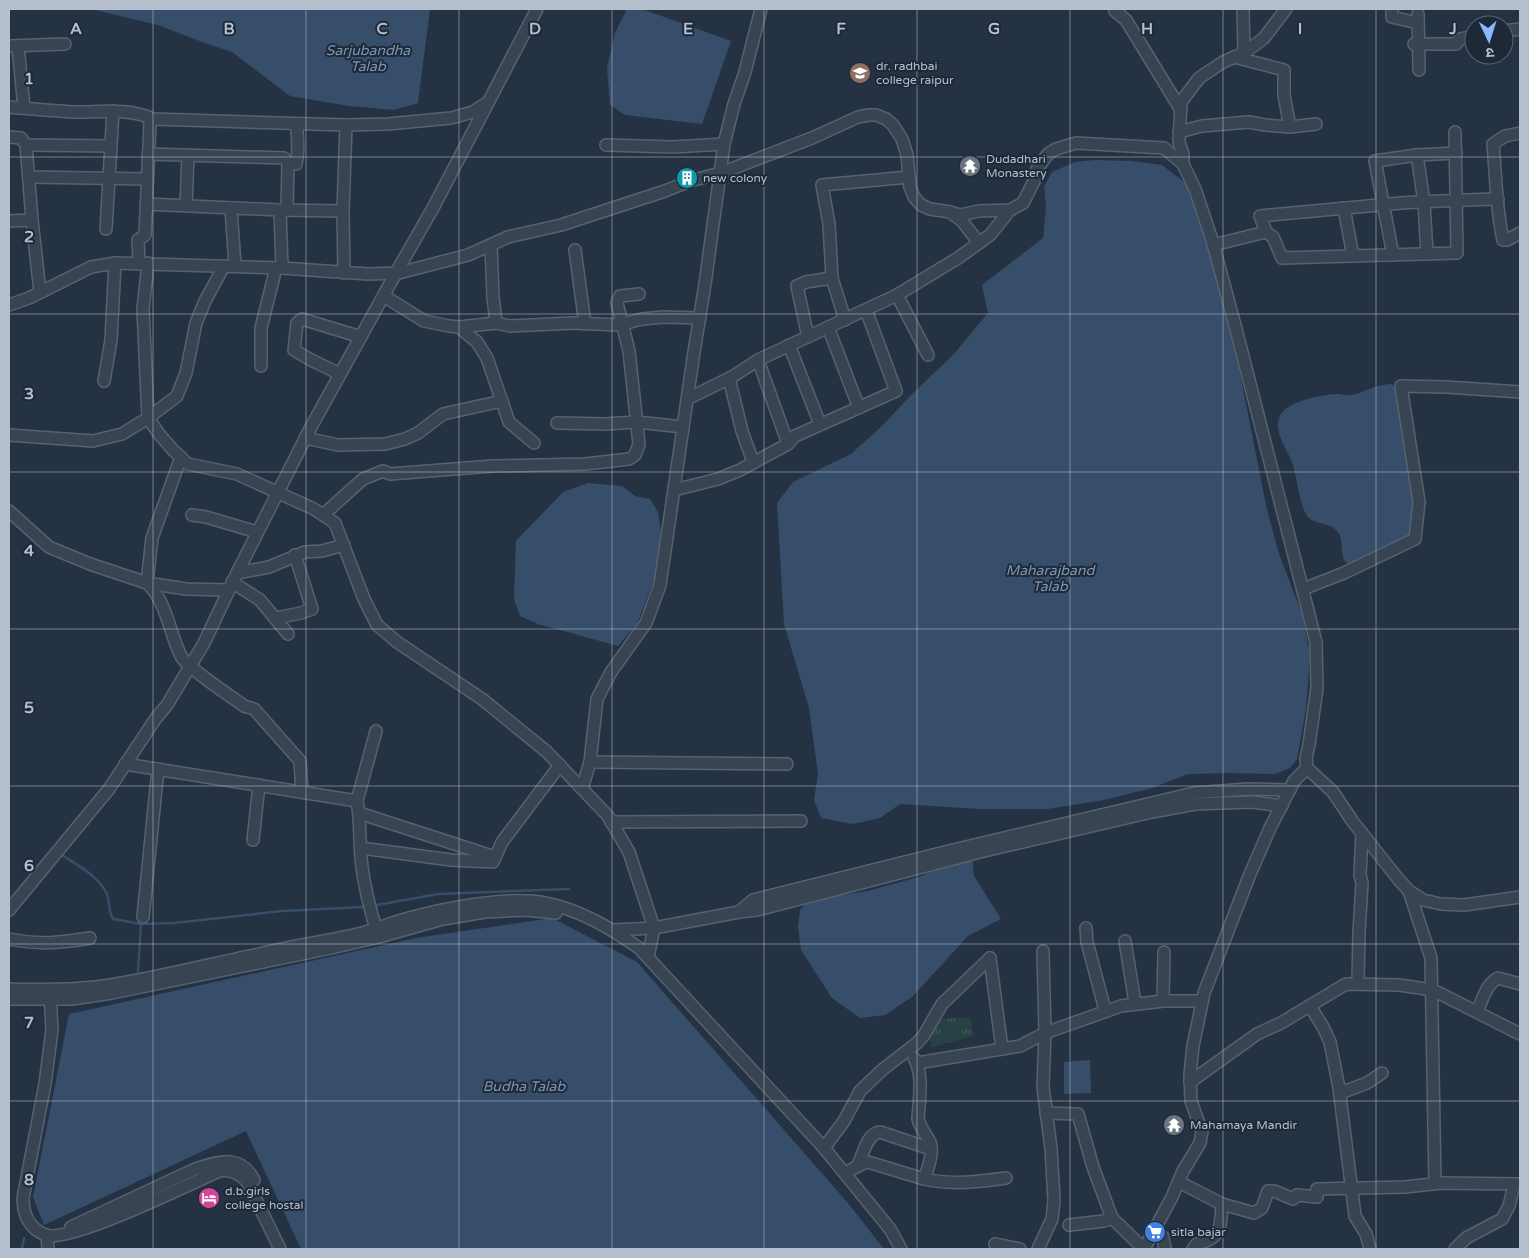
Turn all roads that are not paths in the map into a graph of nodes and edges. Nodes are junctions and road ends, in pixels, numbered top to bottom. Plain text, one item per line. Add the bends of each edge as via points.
1 (537, 9) edge
2 (761, 9) edge
3 (1244, 9) edge
4 (1392, 9) edge
5 (1115, 11) dead end
6 (1282, 12) edge
7 (1464, 38) edge
8 (65, 44) dead end
9 (1417, 44) junction
10 (13, 46) edge
11 (1239, 55) junction
12 (1420, 70) dead end
13 (489, 102) junction
14 (9, 107) edge
15 (24, 108) junction
16 (1181, 110) junction
17 (113, 111) junction
18 (153, 119) junction
19 (296, 124) junction
20 (1316, 124) dead end
21 (346, 125) junction
22 (1290, 127) junction
23 (1455, 132) dead end
24 (1520, 133) edge
25 (9, 137) edge
26 (1179, 137) junction
27 (724, 144) junction
28 (26, 145) junction
29 (606, 145) dead end
30 (111, 146) junction
31 (1164, 148) junction
32 (1456, 153) junction
33 (148, 154) junction
34 (188, 155) junction
35 (1418, 156) junction
36 (288, 163) junction
37 (1183, 164) junction
38 (720, 173) junction
39 (30, 176) junction
40 (909, 177) junction
41 (109, 178) junction
42 (147, 179) junction
43 (1498, 199) junction
44 (1457, 201) junction
45 (1424, 202) junction
46 (146, 204) junction
47 (1383, 204) junction
48 (186, 206) junction
49 (232, 208) junction
50 (1344, 208) junction
51 (284, 210) junction
52 (1010, 210) junction
53 (343, 211) junction
54 (950, 212) junction
55 (32, 220) junction
56 (9, 221) edge
57 (106, 229) dead end
58 (1266, 232) junction
59 (1520, 232) edge
60 (979, 243) junction
61 (492, 245) junction
62 (1213, 245) junction
63 (576, 250) dead end
64 (1427, 254) junction
65 (1393, 255) junction
66 (1353, 256) junction
67 (115, 263) junction
68 (144, 263) junction
69 (230, 266) junction
70 (279, 268) junction
71 (344, 273) junction
72 (396, 273) junction
73 (832, 278) junction
74 (40, 292) junction
75 (639, 294) dead end
76 (898, 295) junction
77 (384, 296) junction
78 (9, 305) edge
79 (866, 310) junction
80 (700, 318) junction
81 (845, 320) junction
82 (496, 323) junction
83 (585, 324) junction
84 (622, 324) junction
85 (459, 327) junction
86 (828, 328) junction
87 (361, 337) junction
88 (808, 337) junction
89 (789, 345) junction
90 (928, 355) dead end
91 (758, 360) junction
92 (261, 366) dead end
93 (340, 374) junction
94 (729, 378) junction
95 (104, 381) dead end
96 (1520, 392) edge
97 (687, 399) junction
98 (502, 401) junction
99 (859, 408) junction
100 (148, 418) junction
101 (637, 422) junction
102 (557, 423) dead end
103 (820, 424) junction
104 (683, 427) junction
105 (9, 435) edge
106 (305, 438) junction
107 (534, 443) dead end
108 (788, 444) junction
109 (180, 457) junction
110 (753, 462) junction
111 (674, 490) junction
112 (278, 492) junction
113 (9, 511) edge
114 (192, 515) dead end
115 (323, 515) junction
116 (257, 532) junction
117 (344, 546) junction
118 (295, 555) junction
119 (233, 581) junction
120 (147, 583) junction
121 (1302, 589) junction
122 (276, 618) junction
123 (288, 634) dead end
124 (190, 666) junction
125 (376, 731) dead end
126 (590, 762) junction
127 (126, 764) junction
128 (787, 764) dead end
129 (560, 766) junction
130 (1307, 768) junction
131 (158, 769) junction
132 (259, 786) junction
133 (582, 789) junction
134 (1290, 790) junction
135 (302, 792) junction
136 (1282, 806) junction
137 (358, 807) junction
138 (802, 821) dead end
139 (611, 822) junction
140 (1362, 833) junction
141 (253, 840) dead end
142 (361, 848) junction
143 (495, 857) junction
144 (1409, 891) junction
145 (1520, 897) edge
146 (9, 910) edge
147 (739, 912) junction
148 (143, 917) dead end
149 (654, 928) junction
150 (1086, 928) dead end
151 (610, 929) junction
152 (377, 933) junction
153 (90, 938) dead end
154 (9, 939) edge
155 (1125, 941) dead end
156 (1043, 951) dead end
157 (1164, 952) dead end
158 (648, 957) junction
159 (1358, 983) junction
160 (1520, 984) edge
161 (9, 989) edge
162 (1432, 990) junction
163 (50, 994) junction
164 (9, 999) edge
165 (1163, 1000) junction
166 (1202, 1001) junction
167 (1135, 1003) junction
168 (1310, 1006) junction
169 (1105, 1010) junction
170 (1477, 1012) junction
171 (1045, 1034) junction
172 (1520, 1034) edge
173 (910, 1050) junction
174 (1002, 1050) junction
175 (917, 1063) junction
176 (1382, 1073) dead end
177 (1190, 1082) junction
178 (1339, 1088) junction
179 (1046, 1114) junction
180 (824, 1148) junction
181 (931, 1149) junction
182 (858, 1166) junction
183 (845, 1173) junction
184 (1006, 1178) dead end
185 (924, 1179) junction
186 (1179, 1182) junction
187 (1435, 1184) junction
188 (1517, 1185) edge
189 (1352, 1190) junction
190 (1222, 1204) junction
191 (1112, 1218) junction
192 (1069, 1225) dead end
193 (36, 1230) junction
194 (1155, 1232) junction
195 (47, 1235) junction
196 (995, 1244) dead end
197 (1214, 1245) edge
198 (48, 1249) edge
199 (280, 1249) edge
200 (288, 1249) edge
201 (901, 1249) edge
202 (1020, 1249) edge
203 (1038, 1249) edge
204 (1144, 1249) edge
205 (1165, 1249) edge
206 (1194, 1249) edge
207 (1370, 1249) edge
208 (1455, 1249) edge

1 - 13 street
2 - 27 street
3 - 11 street
4 - 9 street via 1392,17 1418,19
5 - 16 street via 1126,20
6 - 11 street via 1264,38
7 - 9 street via 1456,44
8 - 10 street
9 - 12 street
10 - 15 street
11 - 16 street via 1199,78 1181,102
11 - 22 street via 1284,70 1284,95
13 - 21 street via 473,112 452,118
13 - 72 street
14 - 15 street
15 - 17 street
16 - 26 street
17 - 18 street via 142,114
17 - 30 street
18 - 19 street
18 - 33 street
19 - 21 street
19 - 36 street via 297,160 296,164
20 - 22 street
21 - 53 street
22 - 26 street via 1249,122 1202,126
23 - 32 street
24 - 43 street via 1505,136 1493,144
25 - 28 street via 21,138
26 - 31 street
26 - 37 street
27 - 29 street via 673,147
27 - 38 street
28 - 30 street
28 - 39 street
30 - 41 street
31 - 37 street
31 - 52 street via 1076,142 1056,149 1043,159 1023,203
32 - 35 street
32 - 44 street
33 - 34 street
33 - 42 street
34 - 36 street via 284,158
34 - 48 street
35 - 45 street
35 - 47 street via 1375,161
36 - 51 street
37 - 62 street via 1195,189
38 - 40 street via 858,117 876,115 886,118 902,139
38 - 61 street via 561,225 508,237
38 - 80 street
39 - 41 street
39 - 55 street
40 - 54 street via 914,197 921,205
40 - 73 street via 822,185 829,224
41 - 42 street
41 - 57 street
42 - 46 street
43 - 44 street
43 - 59 street via 1503,240
44 - 45 street
44 - 64 street via 1458,253
45 - 47 street
45 - 64 street
46 - 48 street
46 - 68 street via 145,235 138,240
47 - 50 street
47 - 65 street
48 - 49 street
49 - 51 street
49 - 69 street
50 - 58 street via 1260,216
50 - 66 street
51 - 53 street
51 - 70 street
52 - 54 street via 960,215
52 - 60 street via 990,235
53 - 71 street
54 - 60 street
55 - 56 street
55 - 74 street
58 - 62 street
58 - 66 street via 1273,238 1282,258
60 - 76 street
61 - 72 street via 453,260
61 - 82 street
62 - 121 street
63 - 83 street
64 - 65 street
65 - 66 street
67 - 68 street
67 - 74 street via 91,267
67 - 95 street via 111,340
68 - 69 street
68 - 100 street
69 - 70 street
69 - 100 street via 205,302 196,323 186,373 177,396
70 - 71 street
70 - 92 street via 262,328
71 - 72 street
72 - 77 street
73 - 81 street
73 - 88 street via 797,286
74 - 78 street
75 - 84 street via 618,298
76 - 79 street
76 - 90 street
77 - 85 street via 424,321
77 - 87 street
79 - 81 street
79 - 99 street via 896,391
80 - 84 street via 664,316
80 - 97 street
81 - 86 street
82 - 83 street via 510,326
82 - 85 street
83 - 84 street
84 - 101 street via 629,351
85 - 98 street via 477,342 487,358
86 - 88 street
86 - 99 street
87 - 93 street
87 - 93 street via 302,319 297,323 294,350
88 - 89 street
89 - 91 street
89 - 103 street
91 - 94 street
91 - 108 street
93 - 106 street
94 - 97 street
94 - 110 street
96 - 121 street via 1401,386 1419,502 1415,539
97 - 104 street
98 - 106 street via 443,414 418,433 385,444 338,445
98 - 107 street via 509,422
99 - 103 street
100 - 105 street via 122,434 93,441
100 - 109 street
101 - 102 street
101 - 104 street
101 - 115 street via 639,444 635,455 629,459 390,474 383,471 363,479
103 - 108 street via 795,436
104 - 111 street
106 - 112 street
108 - 110 street
109 - 112 street via 188,464 237,474
109 - 120 street via 152,538
110 - 111 street via 718,479
111 - 126 street via 660,585 646,623 611,672 597,699
112 - 115 street
112 - 116 street
113 - 120 street via 49,546
114 - 116 street
115 - 117 street via 335,523
116 - 119 street
117 - 118 street
117 - 129 street via 377,625 482,699
118 - 119 street
118 - 122 street via 312,609
119 - 120 street via 186,590
119 - 122 street via 260,600
119 - 124 street
120 - 124 street via 166,614 181,658
121 - 130 street via 1316,642 1317,688
122 - 123 street
124 - 127 street
124 - 135 street via 244,706 254,709 270,726 300,761
125 - 137 street
126 - 128 street
126 - 133 street
127 - 131 street
127 - 146 street
129 - 133 street
129 - 143 street via 502,842
130 - 134 street
130 - 140 street via 1333,792
131 - 132 street
131 - 148 street
132 - 135 street
132 - 141 street
133 - 139 street
134 - 136 street
134 - 147 street via 1194,793 752,900
135 - 137 street
136 - 147 street via 1252,802 1195,804 1152,812
136 - 166 street via 1250,874
137 - 142 street
137 - 143 street
138 - 139 street
139 - 149 street via 629,852
140 - 144 street
140 - 159 street
142 - 143 street via 451,860 492,862
142 - 152 street via 370,912
144 - 145 street via 1423,900 1441,904 1464,905
144 - 162 street via 1431,958
147 - 149 street
149 - 151 street
149 - 158 street
150 - 169 street
151 - 152 street via 551,912 525,910 485,912
151 - 158 street
152 - 163 street
153 - 154 street via 55,944
155 - 167 street
156 - 171 street
157 - 165 street
158 - 180 street
159 - 162 street
159 - 168 street via 1346,984
160 - 170 street via 1498,978 1493,980
161 - 163 street
162 - 170 street
162 - 187 street
163 - 164 street
163 - 193 street via 52,1030 45,1084 23,1198 23,1209
165 - 166 street
165 - 167 street
166 - 177 street via 1192,1046
167 - 169 street
168 - 177 street via 1258,1034
168 - 178 street via 1330,1042
169 - 171 street
170 - 172 street
171 - 174 street
171 - 179 street via 1043,1087
173 - 174 street via 924,1035 942,1004 990,958
173 - 175 street
173 - 180 street via 860,1091
174 - 175 street
175 - 181 street via 918,1119
176 - 178 street via 1346,1091
177 - 186 street via 1191,1101 1202,1132 1200,1143
178 - 189 street
179 - 191 street via 1074,1113 1080,1117 1093,1167
179 - 203 street via 1054,1200 1052,1219
180 - 183 street
181 - 182 street via 876,1132
181 - 185 street
182 - 183 street
182 - 185 street via 868,1162
183 - 201 street via 890,1229
184 - 185 street via 956,1183
186 - 190 street
186 - 194 street
187 - 188 street
187 - 189 street
188 - 208 street via 1502,1219 1466,1238
189 - 190 street via 1317,1189 1317,1197 1297,1196 1293,1200 1268,1191 1262,1208 1254,1213
189 - 207 street via 1355,1216 1366,1234
190 - 197 street via 1220,1230
191 - 192 street
191 - 204 street
193 - 195 street
193 - 200 street via 53,1232 67,1228 195,1169 227,1161 242,1166 251,1175
194 - 204 street
194 - 205 street via 1163,1237
195 - 198 street
195 - 199 street via 57,1236 93,1226 227,1170 248,1183
196 - 202 street
197 - 206 street via 1197,1244

